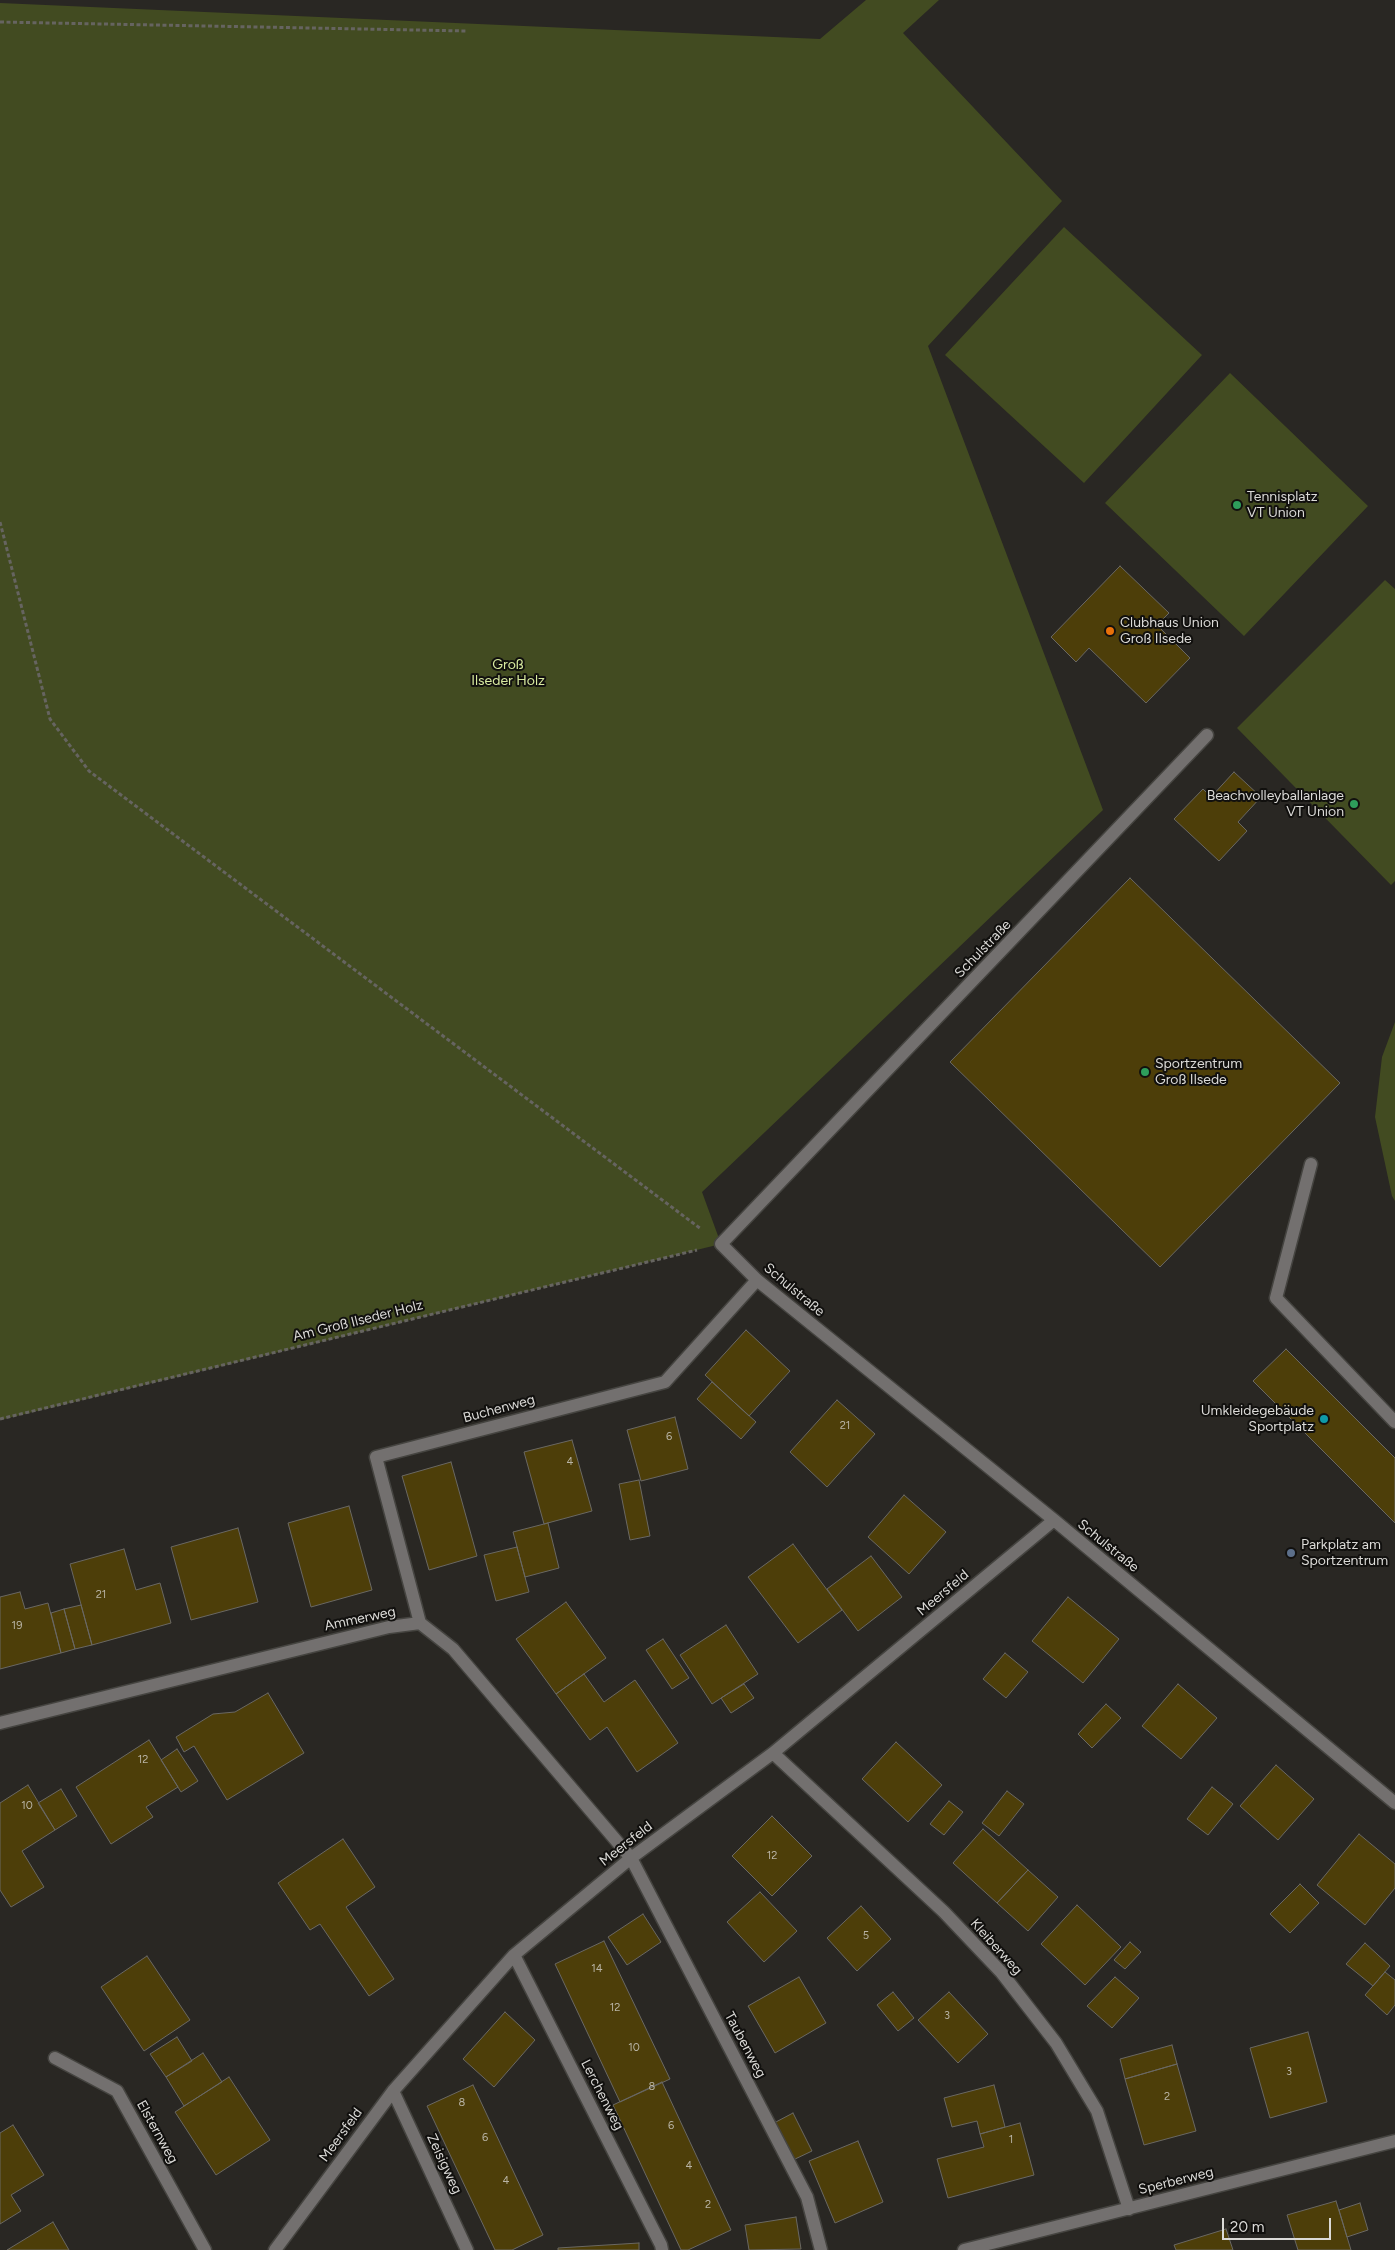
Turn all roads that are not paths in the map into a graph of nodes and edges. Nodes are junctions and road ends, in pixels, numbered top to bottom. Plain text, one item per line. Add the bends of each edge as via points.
1 (1207, 735) dead end
2 (1312, 1164) dead end
3 (757, 1280) junction
4 (1395, 1422) edge
5 (1054, 1520) junction
6 (420, 1623) junction
7 (0, 1723) edge
8 (773, 1753) junction
9 (1395, 1803) edge
10 (631, 1858) junction
11 (514, 1955) junction
12 (55, 2058) dead end
13 (393, 2091) junction
14 (1395, 2141) edge
15 (1129, 2209) junction
16 (205, 2250) edge
17 (275, 2250) edge
18 (467, 2250) edge
19 (662, 2250) edge
20 (821, 2250) edge
21 (964, 2250) edge

1 - 3 street, Schulstraße via 721,1244
2 - 4 street via 1276,1298
3 - 5 street, Schulstraße
3 - 6 street, Buchenweg via 665,1382 376,1457
5 - 8 street, Meersfeld
5 - 9 street, Schulstraße
6 - 7 street, Ammerweg via 389,1627
6 - 10 street via 453,1649
8 - 10 street, Meersfeld
8 - 15 street, Kleiberweg via 944,1912 1001,1972 1056,2043 1097,2111
10 - 11 street, Meersfeld
10 - 20 street, Taubenweg via 807,2197
11 - 13 street, Meersfeld
11 - 19 street, Lerchenweg
12 - 16 street, Elsternweg via 118,2091
13 - 17 street, Meersfeld
13 - 18 street, Zeisigweg
14 - 15 street, Sperberweg
15 - 21 street, Sperberweg

